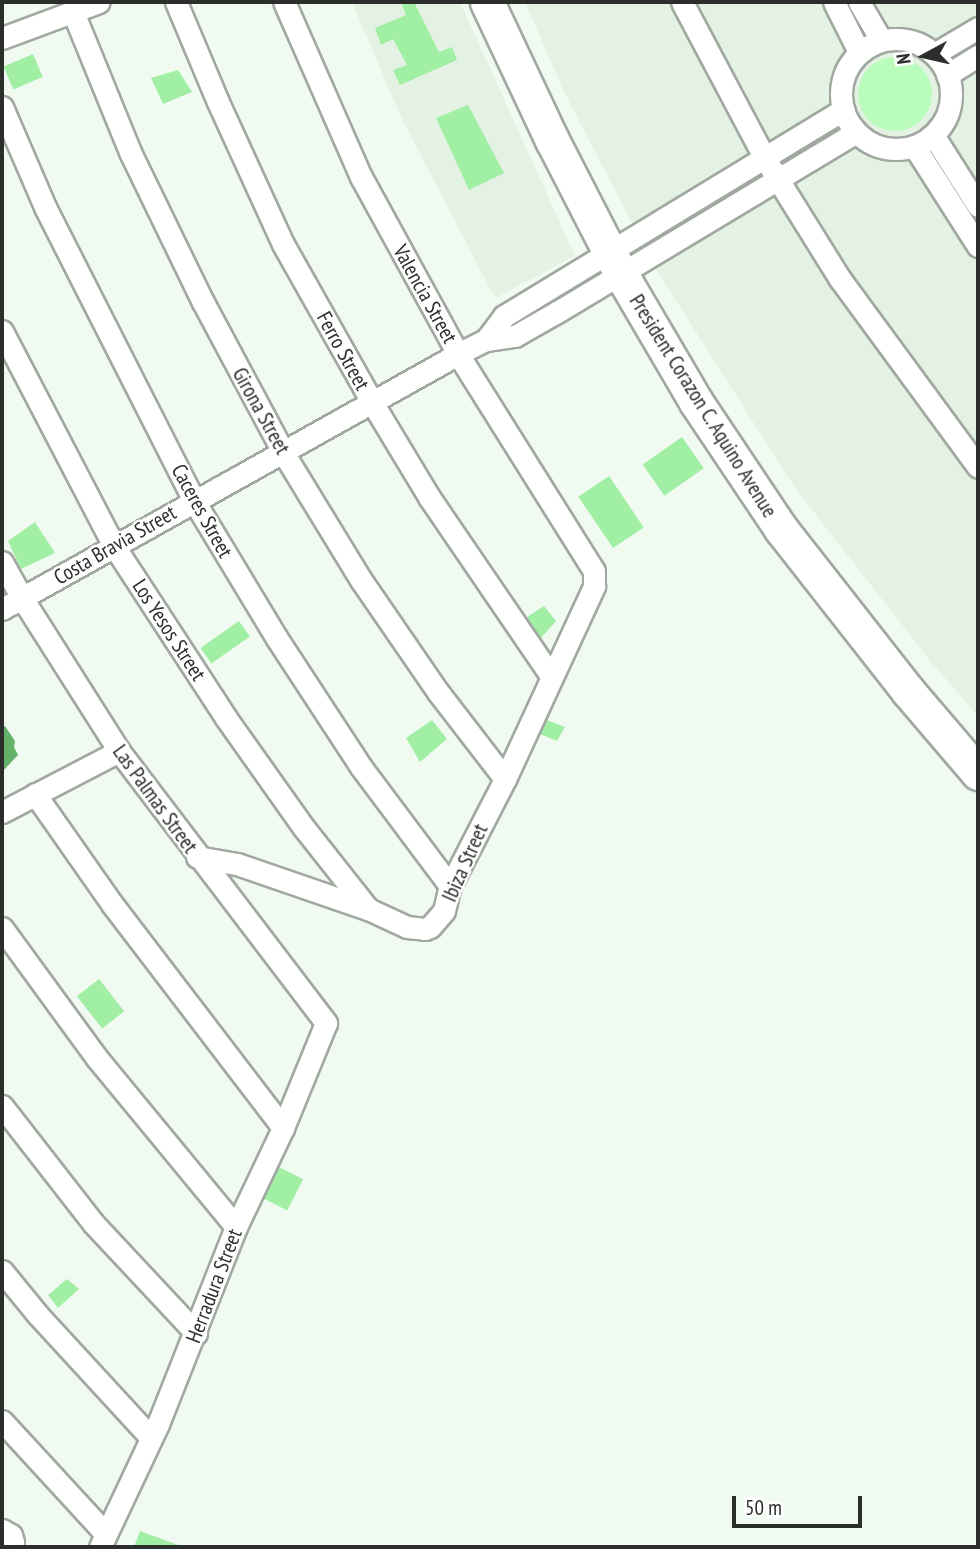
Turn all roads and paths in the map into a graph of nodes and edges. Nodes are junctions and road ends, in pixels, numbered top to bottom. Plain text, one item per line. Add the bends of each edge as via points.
1 (99, 2) edge
2 (176, 2) edge
3 (284, 2) edge
4 (487, 2) edge
5 (682, 2) edge
6 (834, 2) edge
7 (859, 2) edge
8 (73, 12) junction
9 (978, 28) edge
10 (2, 38) edge
11 (881, 40) junction
12 (859, 52) junction
13 (934, 54) junction
14 (978, 56) edge
15 (947, 75) junction
16 (2, 107) edge
17 (843, 110) junction
18 (856, 132) junction
19 (923, 140) junction
20 (764, 157) junction
21 (778, 179) junction
22 (978, 206) edge
23 (978, 246) edge
24 (616, 264) junction
25 (2, 331) edge
26 (458, 354) junction
27 (373, 404) junction
28 (284, 454) junction
29 (978, 467) edge
30 (194, 501) junction
31 (114, 546) junction
32 (2, 562) edge
33 (594, 571) joint
34 (22, 598) junction
35 (2, 609) edge
36 (552, 677) junction
37 (119, 751) junction
38 (978, 773) edge
39 (505, 779) junction
40 (35, 794) junction
41 (2, 812) edge
42 (197, 857) junction
43 (450, 886) junction
44 (368, 909) junction
45 (2, 928) edge
46 (326, 1023) joint
47 (2, 1106) edge
48 (283, 1128) junction
49 (236, 1227) junction
50 (2, 1271) edge
51 (196, 1333) junction
52 (2, 1421) edge
53 (151, 1438) junction
54 (2, 1530) edge
55 (102, 1540) edge
56 (11, 1547) edge

1 - 8 street
2 - 27 street, Ferro Street via 283,244
3 - 26 street, Valencia Street via 361,177
4 - 24 main road, President Corazon C. Aquino Avenue
5 - 20 street
6 - 12 street
7 - 11 street
8 - 10 street
8 - 28 street, Girona Street via 131,154
9 - 13 street
11 - 12 street
11 - 13 street via 909,40
12 - 17 street via 842,79
13 - 15 street
14 - 15 street
15 - 19 street via 947,114
16 - 30 street, Caceres Street via 45,207
17 - 18 street
17 - 20 street
18 - 19 street via 877,146 902,149
18 - 21 street
19 - 22 street
19 - 23 street
20 - 21 street
20 - 24 street
21 - 24 street
21 - 29 street via 840,279
24 - 26 street, Costa Bravia Street via 504,316 486,340
24 - 38 main road, President Corazon C. Aquino Avenue via 696,402 782,529
25 - 31 street, Los Yesos Street
26 - 27 street, Costa Bravia Street
26 - 33 street, Valencia Street
27 - 28 street, Costa Bravia Street
27 - 36 street, Ferro Street via 437,508
28 - 30 street, Costa Bravia Street
28 - 39 street, Girona Street via 361,580
30 - 31 street, Costa Bravia Street
30 - 43 street, Caceres Street via 361,767
31 - 34 street, Costa Bravia Street
31 - 44 street, Los Yesos Street via 249,751
32 - 34 street, Las Palmas Street
33 - 36 street, Ibiza Street via 594,586
34 - 35 street, Costa Bravia Street
34 - 37 street, Las Palmas Street
36 - 39 street, Ibiza Street
37 - 40 street
37 - 42 street, Las Palmas Street
39 - 43 street, Ibiza Street
40 - 41 street
40 - 48 street via 111,904
42 - 44 street, Ibiza Street via 237,864
42 - 46 street, Las Palmas Street
43 - 44 street, Ibiza Street via 444,911 425,929 407,927
45 - 49 street via 96,1057
46 - 48 street, Herradura Street
47 - 51 street via 93,1223
48 - 49 street, Herradura Street
49 - 51 street, Herradura Street
50 - 53 street
51 - 53 street, Herradura Street
52 - 55 street
53 - 55 street, Herradura Street
54 - 56 street via 11,1535

